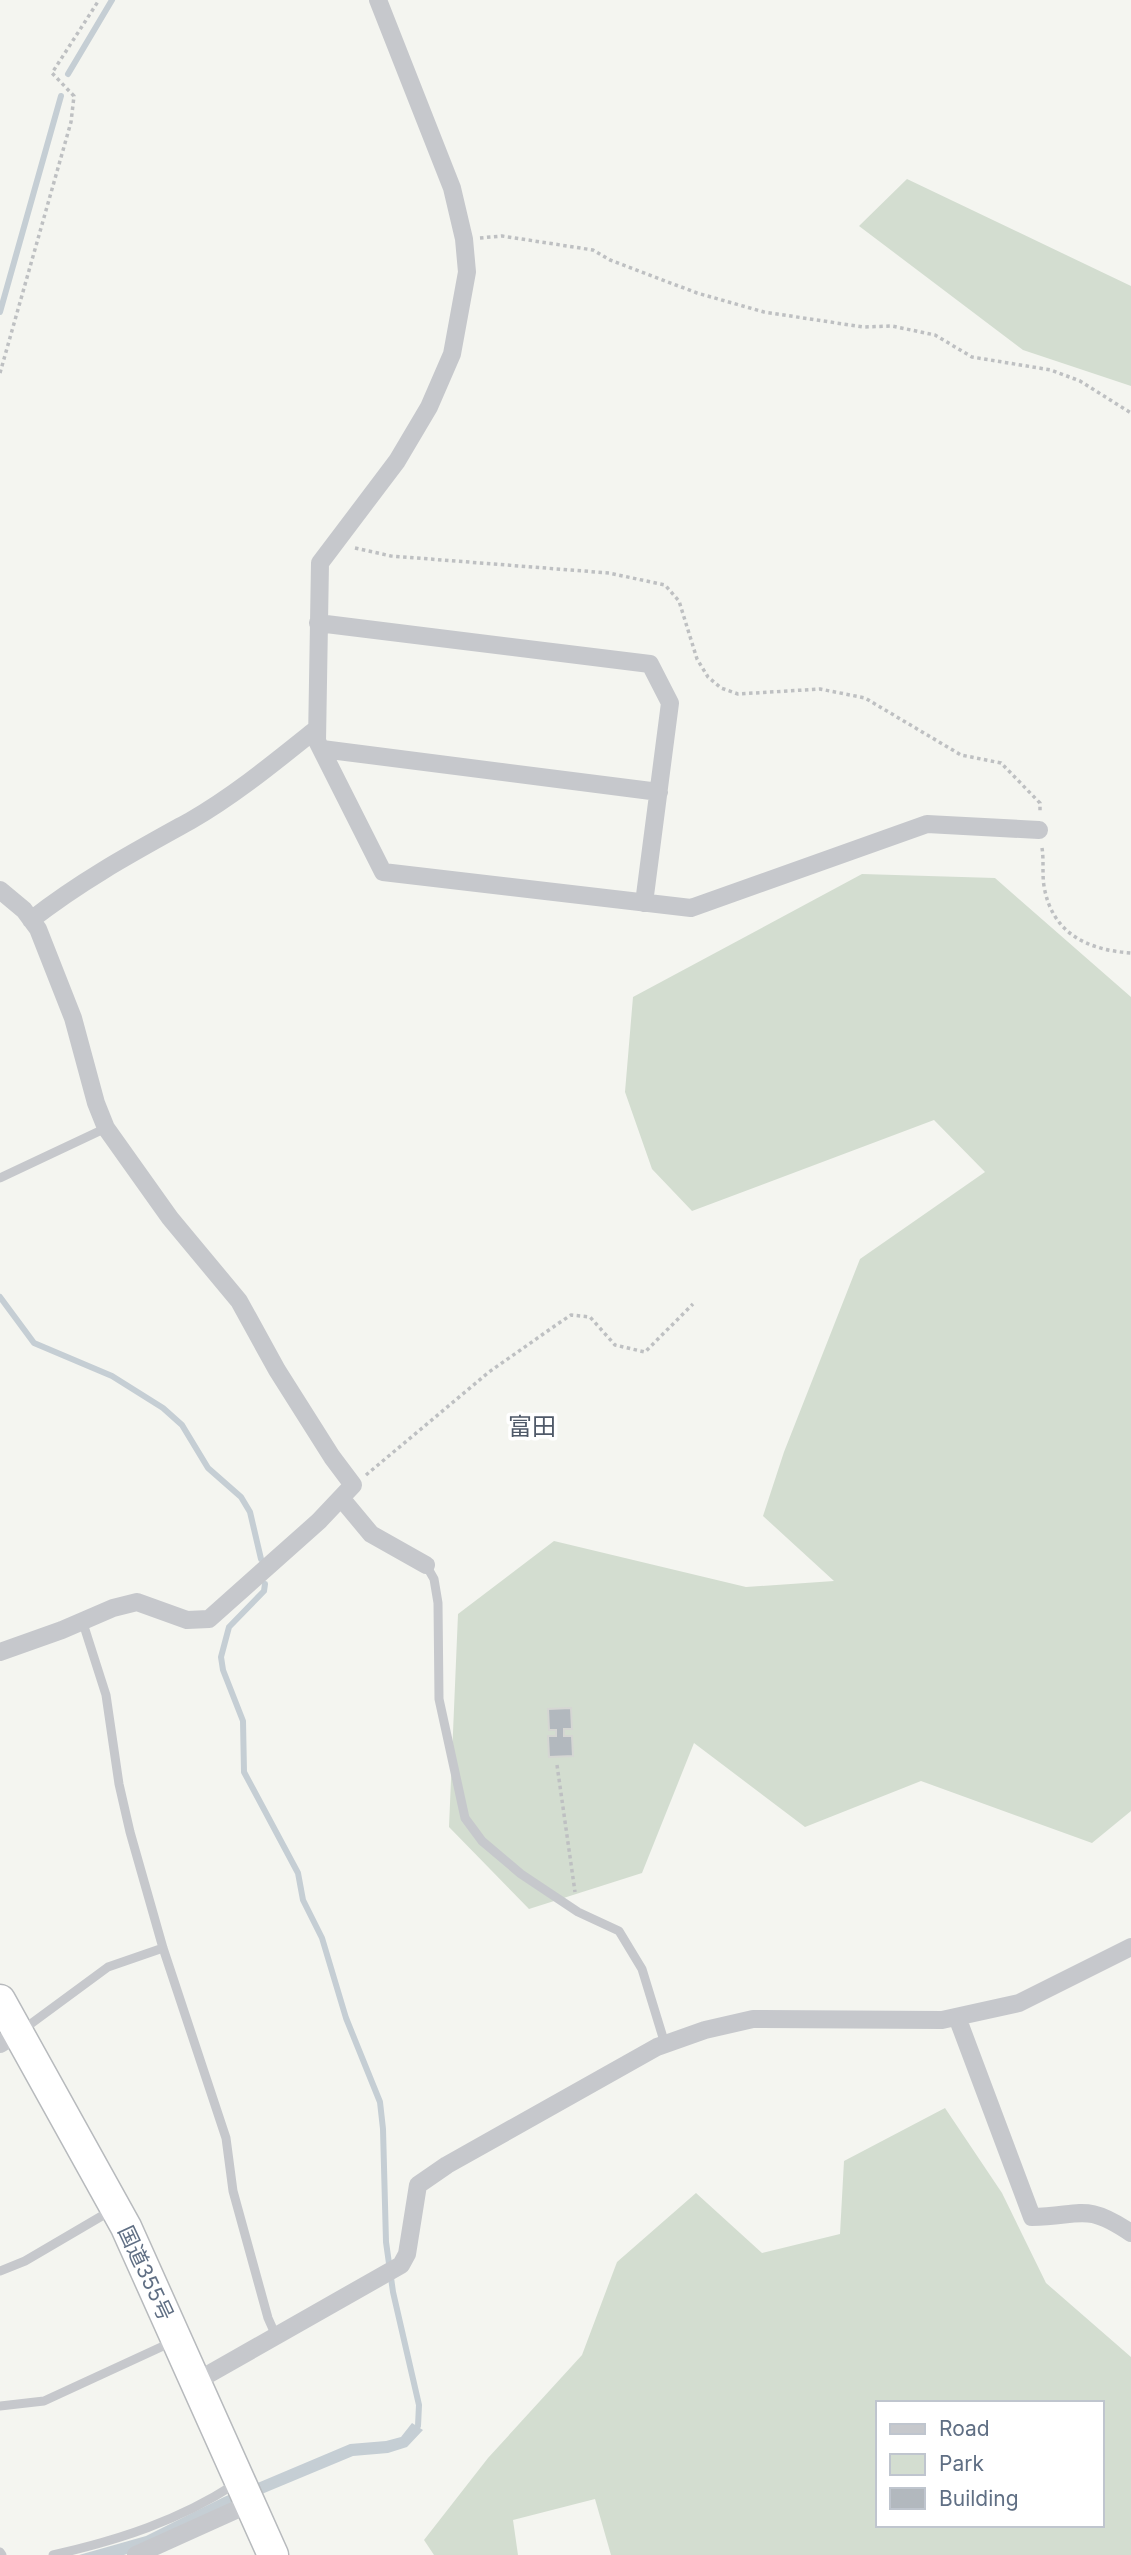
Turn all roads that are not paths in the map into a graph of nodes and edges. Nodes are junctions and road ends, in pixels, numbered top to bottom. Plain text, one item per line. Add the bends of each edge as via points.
1 (378, 0) edge
2 (318, 623) junction
3 (315, 730) junction
4 (322, 749) junction
5 (659, 792) junction
6 (1039, 830) road end
7 (0, 890) edge
8 (644, 903) junction
9 (31, 920) junction
10 (106, 1128) junction
11 (0, 1178) edge
12 (341, 1498) junction
13 (426, 1565) joint
14 (82, 1620) junction
15 (0, 1652) edge
16 (1131, 1947) edge
17 (163, 1948) junction
18 (0, 2000) edge
19 (957, 2017) junction
20 (9, 2038) edge
21 (665, 2044) junction
22 (116, 2208) junction
23 (1131, 2233) edge
24 (0, 2271) edge
25 (277, 2337) junction
26 (177, 2340) junction
27 (195, 2382) junction
28 (0, 2406) edge
29 (244, 2493) junction
30 (53, 2555) edge
31 (136, 2555) edge
32 (273, 2555) edge

1 - 2 street via 452,188 467,272 452,354 429,407 397,461 320,563
2 - 3 street
2 - 5 street via 650,664 670,703
3 - 4 street
3 - 9 street via 253,779 191,820 124,855
4 - 5 street
4 - 8 street via 383,872
5 - 8 street
6 - 8 street via 927,824 691,908
7 - 9 street
9 - 10 street via 73,1018
10 - 11 lane
10 - 12 street via 170,1218 239,1301 277,1370 354,1485
12 - 13 street via 371,1534
12 - 14 street via 209,1619 187,1620 138,1602
13 - 21 lane via 438,1603 439,1699 465,1818 482,1841 522,1874 578,1912 620,1931 642,1969
14 - 15 street
14 - 17 lane via 106,1695 119,1784
16 - 19 street via 1019,2003
17 - 20 lane via 108,1966
17 - 25 lane via 226,2138 233,2191
18 - 20 highway, 国道355号
19 - 21 street via 753,2019
19 - 23 street via 1032,2217 1075,2211 1105,2216
20 - 22 highway, 国道355号
21 - 25 street via 418,2185 407,2254 388,2272
22 - 24 lane
22 - 26 highway, 国道355号
25 - 27 street
26 - 27 highway, 国道355号
26 - 28 lane via 44,2401
27 - 29 highway, 国道355号
29 - 30 lane via 141,2532
29 - 31 street
29 - 32 highway, 国道355号

